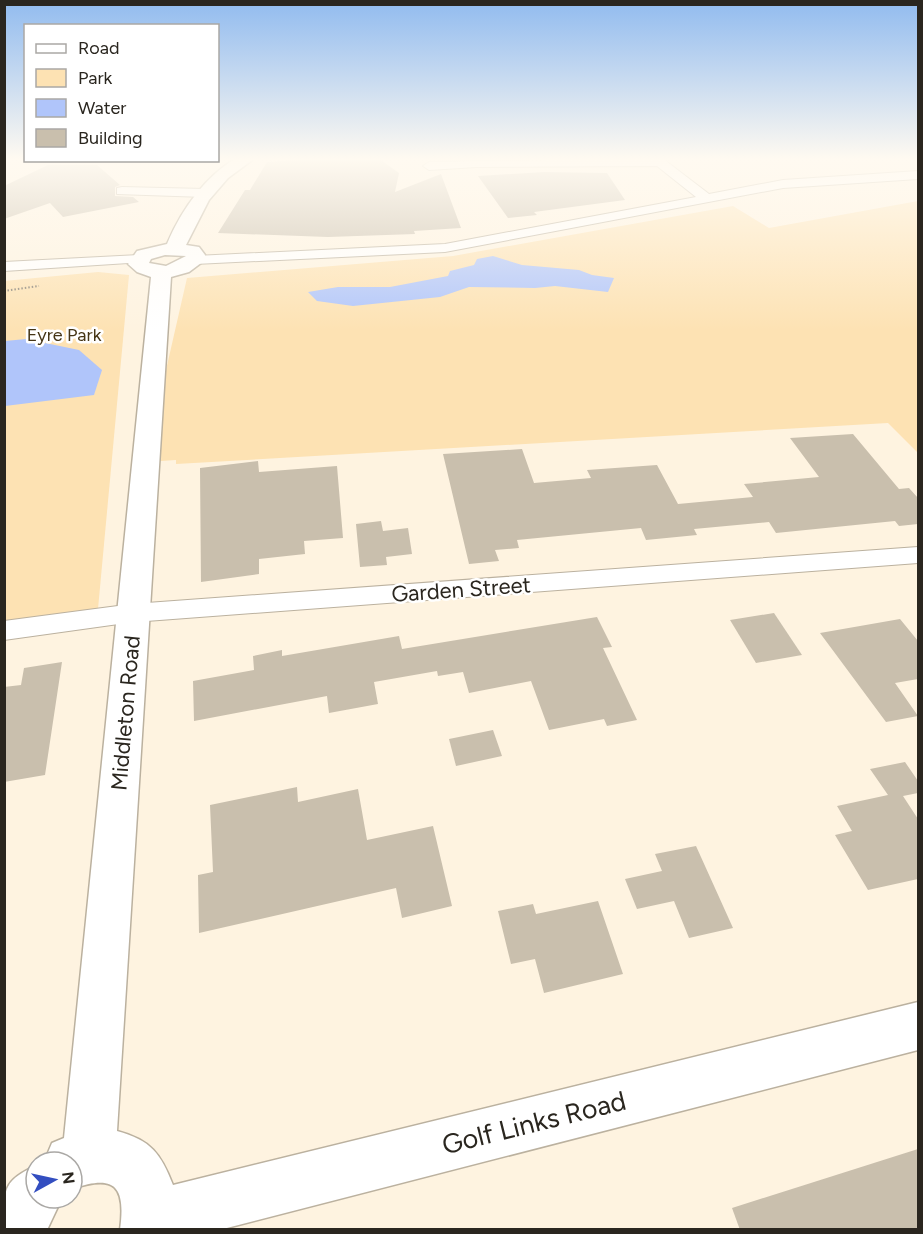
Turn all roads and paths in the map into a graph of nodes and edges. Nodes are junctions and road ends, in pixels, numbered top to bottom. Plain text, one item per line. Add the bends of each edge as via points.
1 (189, 216) edge
2 (610, 216) edge
3 (175, 248) junction
4 (139, 259) junction
5 (195, 260) junction
6 (4, 267) edge
7 (161, 272) junction
8 (918, 555) edge
9 (133, 613) junction
10 (4, 632) edge
11 (918, 1026) edge
12 (81, 1150) edge
13 (84, 1158) edge
14 (26, 1210) edge
15 (149, 1224) edge
16 (18, 1230) edge

1 - 3 main road
2 - 5 street via 446,248
3 - 4 main road via 153,251
3 - 5 main road via 192,251
4 - 6 street
4 - 7 main road via 142,268
5 - 7 main road via 182,268
7 - 9 main road, Middleton Road
8 - 9 street, Garden Street
9 - 10 street, Garden Street
9 - 12 main road, Middleton Road
11 - 15 main road, Golf Links Road
13 - 15 main road via 115,1154 135,1166 148,1189
14 - 16 main road

